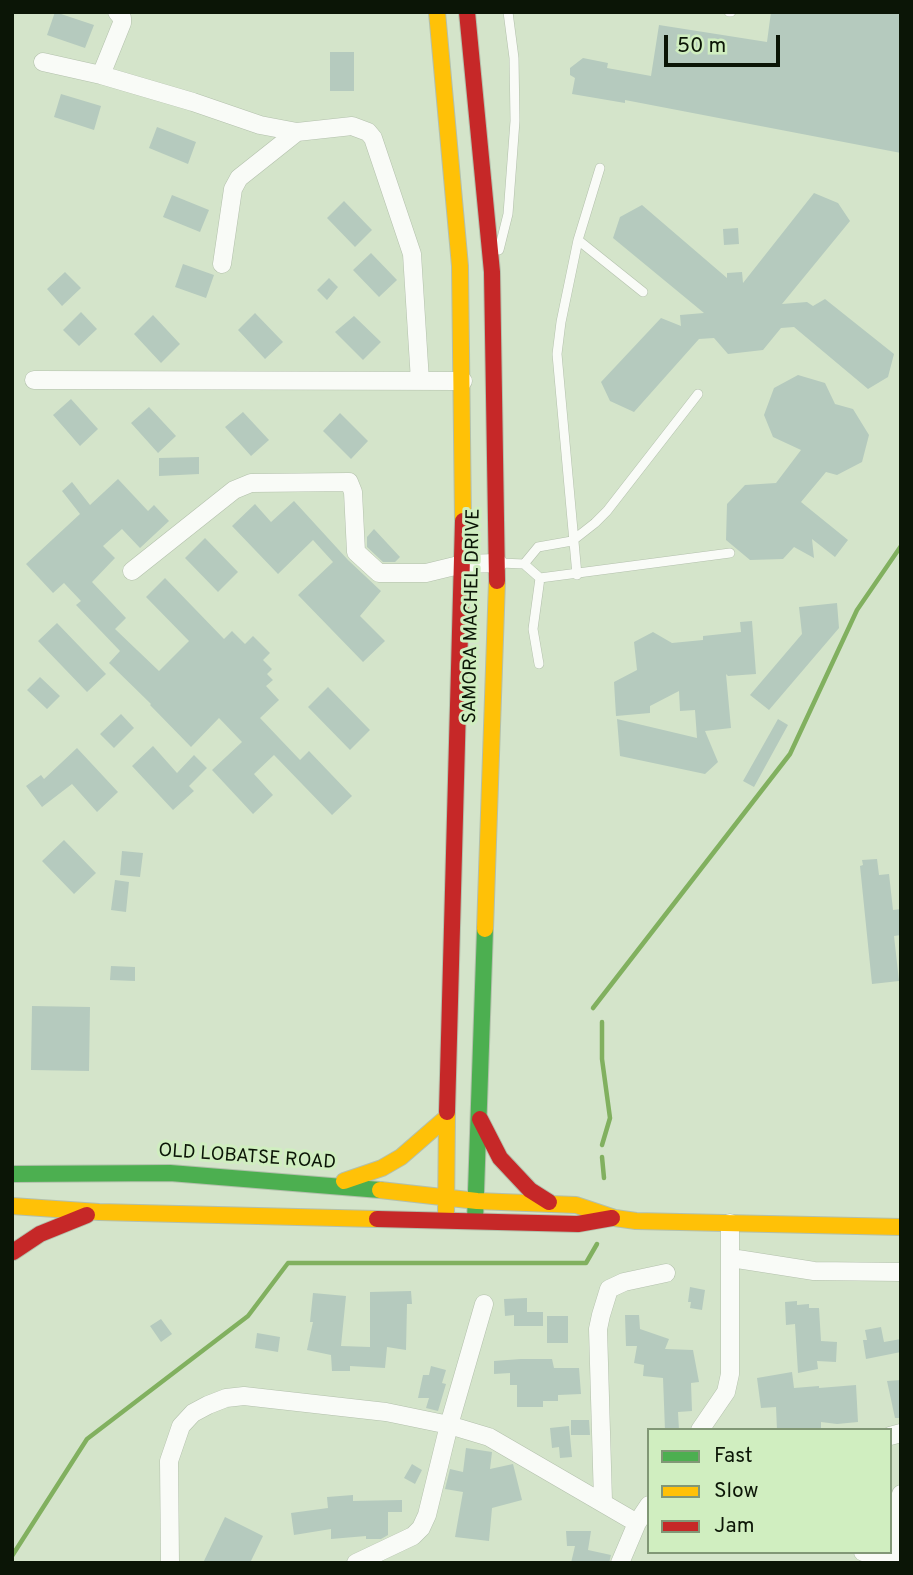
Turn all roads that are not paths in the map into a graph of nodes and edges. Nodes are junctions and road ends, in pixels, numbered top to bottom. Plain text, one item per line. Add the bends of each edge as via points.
1 (117, 12) edge
2 (437, 12) edge
3 (467, 12) edge
4 (508, 12) edge
5 (43, 62) dead end
6 (101, 75) junction
7 (297, 132) junction
8 (600, 169) dead end
9 (578, 240) junction
10 (222, 264) dead end
11 (492, 272) junction
12 (643, 292) dead end
13 (34, 380) dead end
14 (463, 381) junction
15 (420, 382) junction
16 (698, 394) dead end
17 (572, 541) junction
18 (730, 553) dead end
19 (498, 563) junction
20 (463, 564) junction
21 (524, 564) junction
22 (132, 572) dead end
23 (577, 575) junction
24 (540, 578) junction
25 (539, 664) dead end
26 (447, 1117) junction
27 (480, 1119) junction
28 (16, 1174) edge
29 (329, 1184) junction
30 (447, 1198) junction
31 (477, 1201) junction
32 (549, 1202) junction
33 (99, 1212) junction
34 (14, 1215) edge
35 (615, 1218) junction
36 (446, 1221) junction
37 (475, 1222) junction
38 (730, 1223) junction
39 (901, 1227) edge
40 (12, 1253) edge
41 (731, 1258) junction
42 (901, 1272) edge
43 (666, 1273) dead end
44 (484, 1304) dead end
45 (449, 1425) junction
46 (701, 1428) edge
47 (901, 1494) edge
48 (603, 1501) junction
49 (647, 1508) edge
50 (637, 1523) junction
51 (870, 1554) edge
52 (897, 1562) edge
53 (170, 1563) edge
54 (356, 1563) edge
55 (620, 1563) edge

1 - 6 street via 122,23
2 - 14 main road, SAMORA MACHEL DRIVE via 460,266
3 - 11 main road, SAMORA MACHEL DRIVE
4 - 11 lane via 515,89 511,192
5 - 6 street
6 - 7 street via 253,124
7 - 10 street via 239,178 233,189
7 - 15 street via 352,126 373,138 412,254
8 - 9 lane
9 - 12 lane
9 - 17 lane via 557,354
11 - 19 main road, SAMORA MACHEL DRIVE
13 - 15 street
14 - 15 street
14 - 20 main road, SAMORA MACHEL DRIVE
16 - 17 lane via 607,511
17 - 21 lane via 538,547
17 - 23 lane
18 - 23 lane
19 - 20 street
19 - 21 lane
19 - 27 main road, SAMORA MACHEL DRIVE
20 - 22 street via 426,573 379,573 356,552 349,482 277,482 251,483 234,490
20 - 26 main road, SAMORA MACHEL DRIVE
21 - 24 lane
23 - 24 lane
24 - 25 lane via 533,629
26 - 29 main road via 382,1168
26 - 30 main road, SAMORA MACHEL DRIVE
27 - 31 main road, SAMORA MACHEL DRIVE
27 - 32 main road via 514,1175
28 - 29 main road, OLD LOBATSE ROAD via 170,1173
28 - 34 main road
29 - 30 main road, OLD LOBATSE ROAD
30 - 31 main road, OLD LOBATSE ROAD
30 - 36 main road, SAMORA MACHEL DRIVE
31 - 32 main road, OLD LOBATSE ROAD
31 - 37 main road, SAMORA MACHEL DRIVE
32 - 35 main road, OLD LOBATSE ROAD
33 - 34 main road
33 - 36 main road
33 - 40 main road via 40,1234
34 - 40 main road
35 - 37 main road via 578,1224
35 - 38 main road
36 - 37 main road
38 - 39 main road
38 - 41 street
41 - 42 street via 814,1272
41 - 46 street via 730,1374 726,1392
43 - 48 street via 617,1284 609,1289 603,1305 598,1329
44 - 45 street
45 - 48 street via 489,1437
45 - 53 street via 386,1412 244,1396 226,1398 193,1413 181,1426 169,1461
45 - 54 street via 421,1528
47 - 52 street
48 - 50 street
49 - 50 street
50 - 55 street
51 - 52 street

